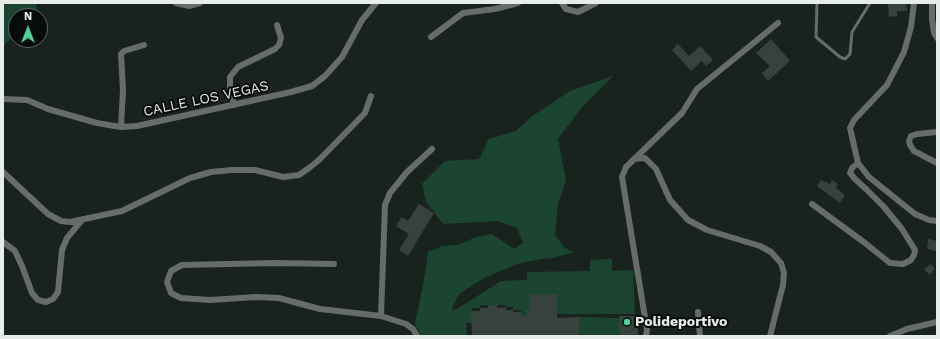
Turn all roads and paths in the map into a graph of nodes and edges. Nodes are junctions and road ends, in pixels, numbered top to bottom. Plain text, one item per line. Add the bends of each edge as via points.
1 (176, 3) edge
2 (200, 3) edge
3 (376, 3) edge
4 (518, 3) edge
5 (562, 3) edge
6 (596, 3) edge
7 (817, 3) edge
8 (870, 3) edge
9 (914, 3) edge
10 (932, 3) edge
11 (778, 23) dead end
12 (277, 25) dead end
13 (431, 37) dead end
14 (937, 38) edge
15 (144, 45) dead end
16 (371, 96) dead end
17 (3, 99) edge
18 (234, 105) junction
19 (121, 127) junction
20 (937, 132) edge
21 (432, 149) dead end
22 (634, 159) junction
23 (858, 163) junction
24 (937, 163) edge
25 (3, 172) edge
26 (812, 204) dead end
27 (82, 220) junction
28 (937, 221) edge
29 (3, 242) edge
30 (334, 264) dead end
31 (698, 312) dead end
32 (381, 316) junction
33 (937, 322) edge
34 (417, 336) edge
35 (646, 336) edge
36 (700, 336) edge
37 (770, 336) edge
38 (890, 336) edge

1 - 2 street via 189,6
3 - 18 street, CALLE LOS VEGAS via 362,20 342,57 312,86
4 - 13 street via 463,13
5 - 6 street via 566,9 578,12
7 - 8 lane via 816,37 845,59 850,54 852,32
9 - 23 street via 904,52 888,85 854,120 850,128
10 - 14 street via 934,33
11 - 22 street via 697,89 682,114
12 - 18 street via 281,38 279,45 238,67 230,77
15 - 19 street via 121,54
16 - 27 street via 365,113 319,160 299,175 283,177 255,170 211,172 190,178 122,211
17 - 19 street, CALLE LOS VEGAS via 27,100 69,115
18 - 19 street, CALLE LOS VEGAS via 137,126
20 - 24 street via 917,134 909,140 914,151
21 - 32 street via 407,172 390,193 385,205
22 - 35 street via 626,167 622,177
22 - 37 street via 645,158 656,169 670,200 688,220 707,230 760,246 771,252 781,263 784,273 783,285
23 - 26 street via 850,173 902,229 915,250 911,260 903,264 890,263
23 - 28 street via 869,177 915,214
25 - 27 street via 48,214 61,221
27 - 29 street via 62,250 58,292 53,299 46,302 38,300 32,293 15,251
30 - 32 street via 182,265 171,271 167,282 171,293 181,298 279,298 320,309
31 - 36 street
32 - 34 street via 406,324
33 - 38 street

